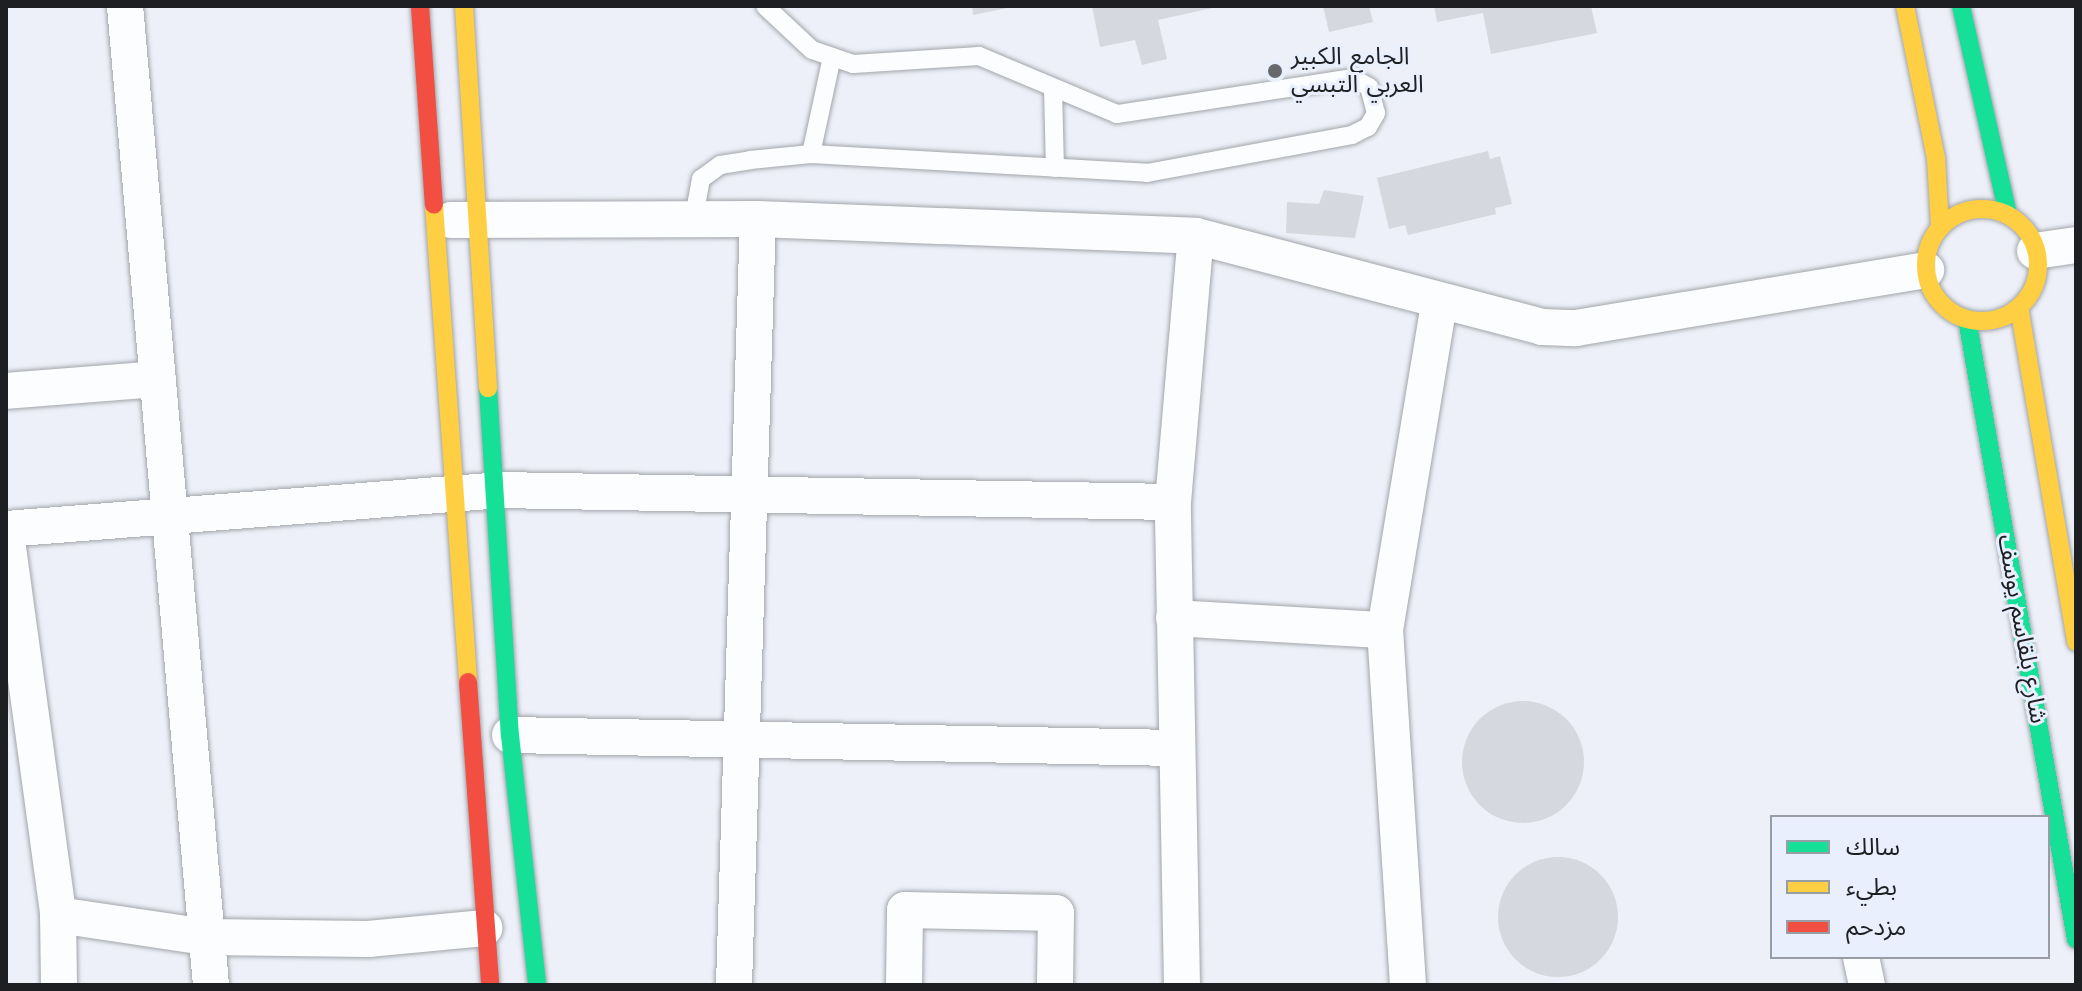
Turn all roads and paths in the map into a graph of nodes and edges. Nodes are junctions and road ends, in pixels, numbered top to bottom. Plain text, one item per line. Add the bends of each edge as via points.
1 (125, 6) edge
2 (420, 6) edge
3 (464, 6) edge
4 (765, 6) edge
5 (1905, 6) edge
6 (1961, 6) edge
7 (832, 57) junction
8 (1053, 88) junction
9 (811, 154) junction
10 (1055, 168) junction
11 (2008, 215) junction
12 (482, 219) junction
13 (758, 219) junction
14 (437, 220) junction
15 (693, 222) junction
16 (1940, 228) junction
17 (1196, 236) junction
18 (2076, 245) edge
19 (2035, 251) junction
20 (1926, 270) junction
21 (1439, 304) junction
22 (2019, 307) junction
23 (1967, 319) junction
24 (158, 379) junction
25 (6, 391) edge
26 (498, 490) junction
27 (750, 491) junction
28 (451, 493) junction
29 (1173, 502) junction
30 (172, 511) junction
31 (6, 531) edge
32 (1174, 618) junction
33 (1385, 630) junction
34 (2076, 642) edge
35 (510, 735) junction
36 (742, 742) junction
37 (1174, 748) junction
38 (58, 915) junction
39 (484, 928) junction
40 (206, 937) junction
41 (2076, 939) edge
42 (1861, 959) edge
43 (59, 985) edge
44 (211, 985) edge
45 (490, 985) edge
46 (537, 985) edge
47 (734, 985) edge
48 (904, 985) edge
49 (1055, 985) edge
50 (1182, 985) edge
51 (1408, 985) edge
52 (1867, 985) edge

1 - 24 street
2 - 14 street
3 - 12 street
4 - 7 lane via 778,24
5 - 16 street via 1936,158
6 - 11 street
7 - 8 lane via 897,64 979,56
7 - 9 lane
8 - 10 lane
8 - 10 lane via 1092,108 1144,114 1353,78 1369,87 1376,104 1373,121 1352,135 1147,173
9 - 10 lane
9 - 15 lane via 720,165 701,179
11 - 16 street via 1972,209
11 - 19 street via 2022,226
12 - 14 street
12 - 15 street
12 - 26 street
13 - 15 street
13 - 17 street
13 - 27 street
14 - 28 street
16 - 20 street via 1929,244
17 - 21 street
17 - 29 street
18 - 19 street
19 - 22 street via 2037,276
20 - 21 street via 1576,328 1518,324
20 - 23 street via 1936,298
21 - 33 street
22 - 23 street via 1986,321
22 - 34 street
23 - 41 street, شارع بلقاسم يوسف
24 - 25 street
24 - 30 street
26 - 27 street
26 - 28 street
26 - 35 street
27 - 29 street
27 - 36 street
28 - 30 street
28 - 39 street
29 - 32 street
30 - 31 street
30 - 40 street
31 - 38 street
32 - 33 street
32 - 37 street
33 - 51 street
35 - 36 street
35 - 46 street
36 - 37 street
36 - 47 street
37 - 50 street
38 - 40 street
38 - 43 street
39 - 40 street via 368,939
39 - 45 street
40 - 44 street
42 - 52 street
48 - 49 street via 905,910 1056,913

